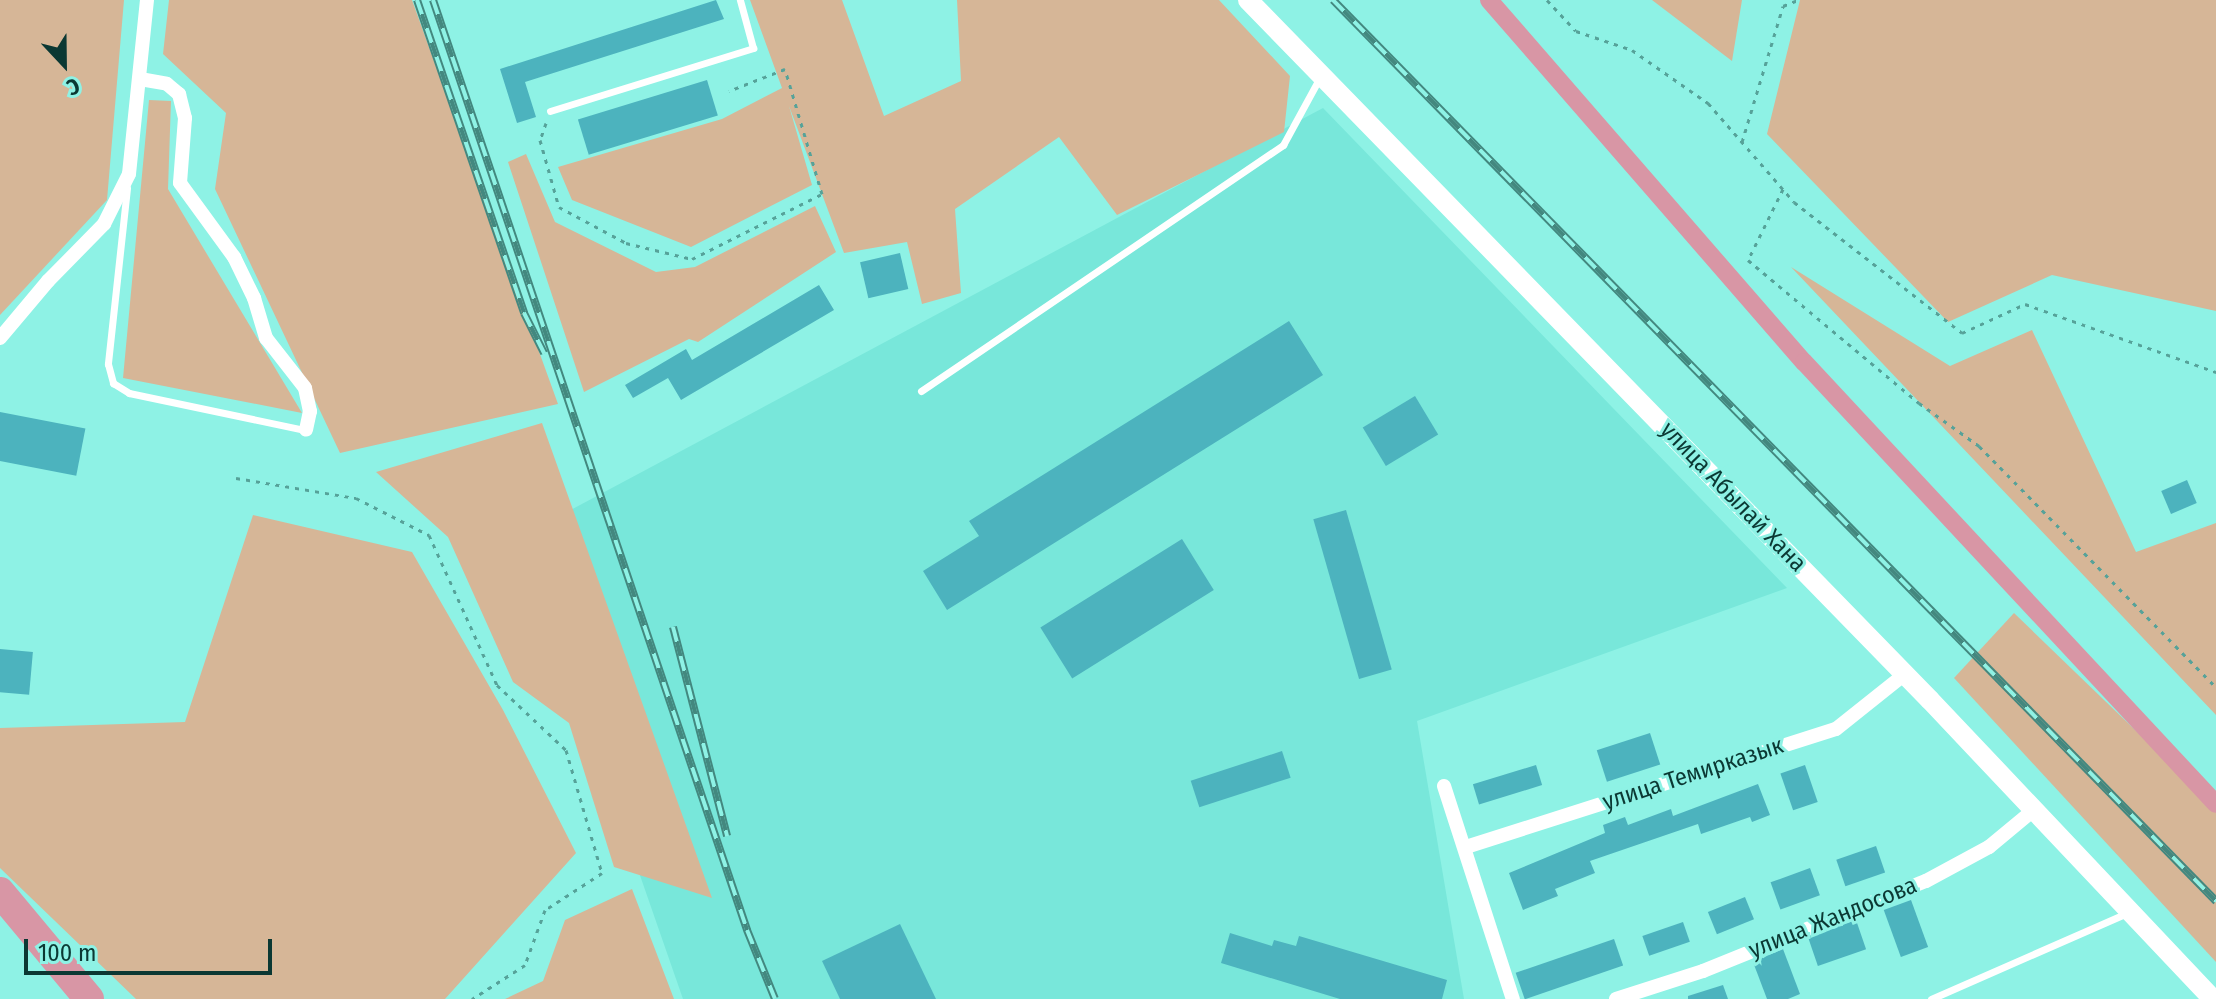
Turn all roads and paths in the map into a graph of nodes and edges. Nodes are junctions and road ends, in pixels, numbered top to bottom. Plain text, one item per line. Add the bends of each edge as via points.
1 (147, 0) edge
2 (740, 0) edge
3 (1248, 0) edge
4 (1547, 0) edge
5 (1798, 0) edge
6 (1321, 75) junction
7 (140, 79) junction
8 (729, 91) dead end
9 (550, 111) joint
10 (1742, 142) junction
11 (129, 174) junction
12 (1783, 189) junction
13 (2, 332) edge
14 (2216, 372) edge
15 (921, 391) dead end
16 (306, 430) joint
17 (236, 478) dead end
18 (1905, 674) junction
19 (2216, 687) edge
20 (1444, 786) dead end
21 (2035, 809) junction
22 (1466, 847) junction
23 (2131, 911) junction
24 (472, 999) edge
25 (1513, 999) edge
26 (1616, 999) edge
27 (1931, 999) edge
28 (2213, 999) edge

1 - 7 street
2 - 9 lane via 753,48
3 - 6 main road, улица Абылай Хана
4 - 10 path via 1576,31 1632,50 1708,103
5 - 10 path via 1783,6
6 - 15 lane via 1283,145
6 - 18 main road, улица Абылай Хана
7 - 11 street
7 - 16 street via 167,84 179,94 185,118 180,183 234,257 266,338 305,388 310,411
8 - 9 path via 785,69 822,194 692,259 626,243 559,207 540,140
10 - 12 path
11 - 13 street via 104,224
11 - 16 lane via 108,364 113,383 129,393
12 - 14 path via 1962,333 2025,304
12 - 19 path via 1748,260 1919,403 1979,446
17 - 24 path via 356,498 429,535 497,685 566,750 602,873 545,910 525,965
18 - 21 main road, улица Абылай Хана
18 - 22 street, улица Темирказык via 1836,729
20 - 22 street
21 - 23 main road, улица Абылай Хана
21 - 26 street, улица Жандосова via 1989,847 1926,881 1703,971
22 - 25 street
23 - 27 lane
23 - 28 main road, улица Абылай Хана

